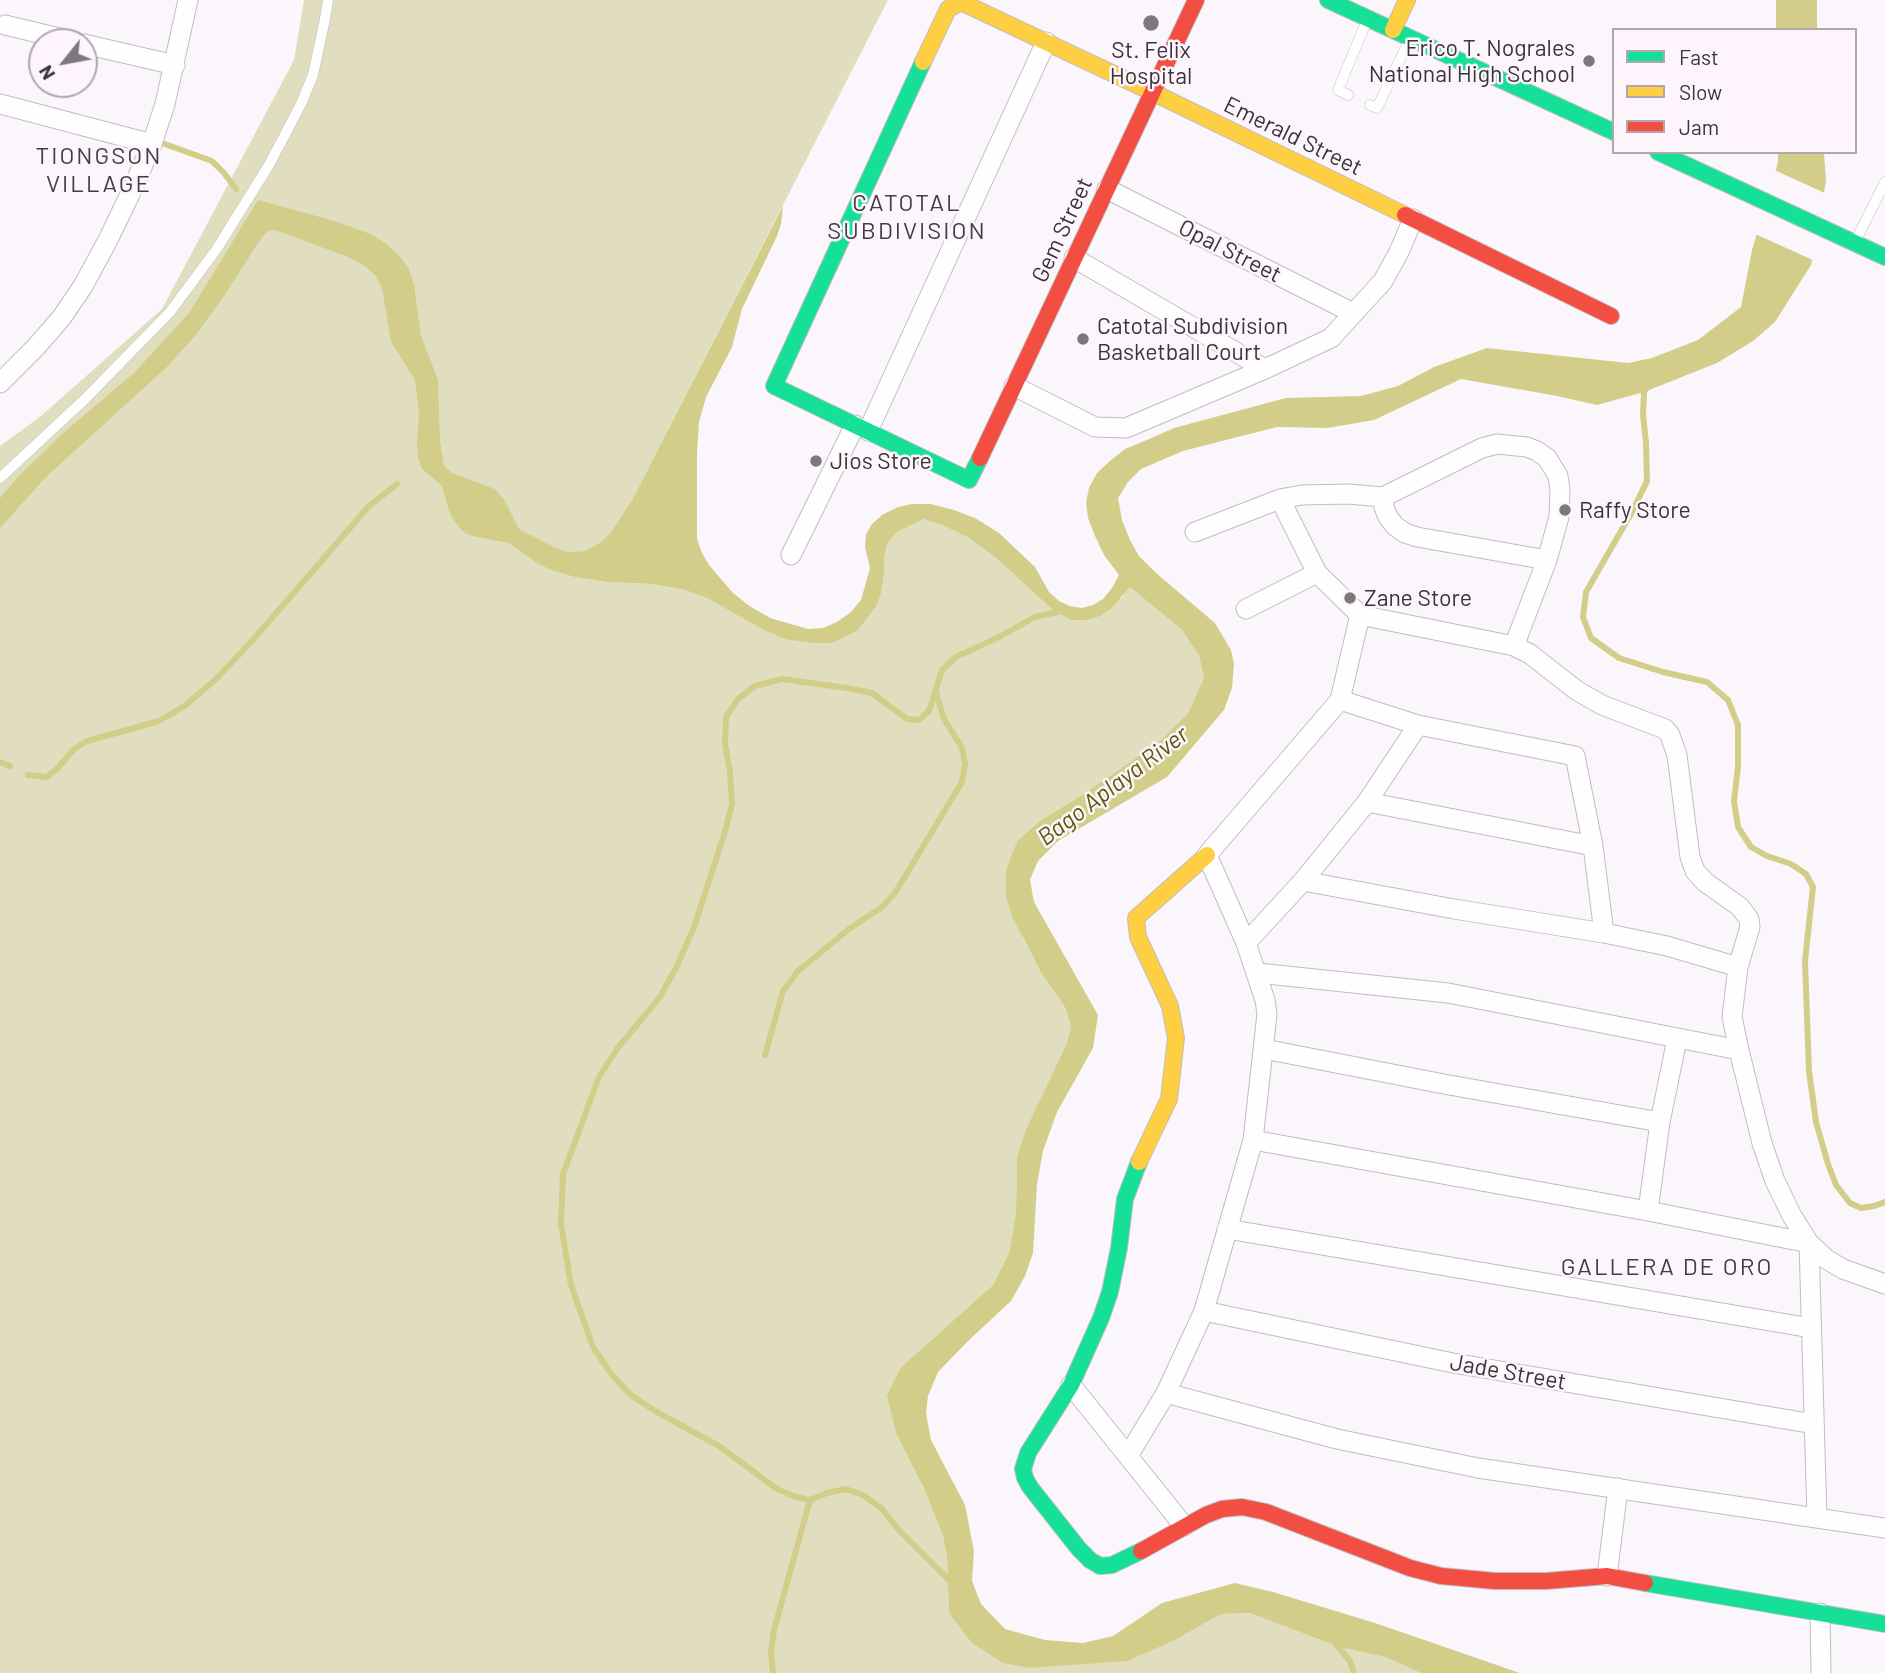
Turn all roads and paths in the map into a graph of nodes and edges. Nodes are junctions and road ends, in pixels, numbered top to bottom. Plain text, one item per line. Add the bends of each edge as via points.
1 (188, 0) edge
2 (328, 0) edge
3 (1196, 0) edge
4 (1408, 0) edge
5 (1333, 1) edge
6 (1368, 18) junction
7 (5, 25) dead end
8 (1393, 30) junction
9 (28, 31) edge
10 (1411, 38) junction
11 (1046, 42) junction
12 (98, 47) edge
13 (174, 65) junction
14 (1152, 92) junction
15 (1348, 94) dead end
16 (0, 104) edge
17 (1370, 105) dead end
18 (1612, 131) edge
19 (152, 144) junction
20 (1662, 154) edge
21 (1885, 182) edge
22 (1107, 189) junction
23 (1413, 219) junction
24 (1855, 243) junction
25 (1885, 257) edge
26 (1074, 258) junction
27 (1353, 313) junction
28 (1611, 316) dead end
29 (1265, 369) junction
30 (0, 383) edge
31 (1014, 386) junction
32 (862, 428) junction
33 (0, 478) edge
34 (1383, 497) junction
35 (1280, 499) junction
36 (1195, 532) dead end
37 (791, 555) dead end
38 (1547, 560) junction
39 (1317, 573) junction
40 (1247, 609) dead end
41 (1360, 615) junction
42 (1514, 646) junction
43 (1340, 700) junction
44 (1418, 724) junction
45 (1367, 803) junction
46 (1593, 846) junction
47 (1207, 855) junction
48 (1303, 881) junction
49 (1604, 933) junction
50 (1247, 943) junction
51 (1738, 967) junction
52 (1258, 974) junction
53 (1677, 1038) junction
54 (1264, 1049) junction
55 (1739, 1050) junction
56 (1660, 1122) junction
57 (1253, 1140) junction
58 (1648, 1211) junction
59 (1227, 1229) junction
60 (1809, 1243) junction
61 (1885, 1284) edge
62 (1204, 1311) junction
63 (1811, 1328) junction
64 (1071, 1385) junction
65 (1166, 1393) junction
66 (1814, 1424) junction
67 (1128, 1456) junction
68 (1618, 1488) junction
69 (1817, 1518) junction
70 (1184, 1526) junction
71 (1885, 1528) edge
72 (1607, 1576) junction
73 (1820, 1613) junction
74 (1885, 1624) edge
75 (1821, 1673) edge

1 - 13 street
2 - 33 lane via 313,75 301,104 216,250 170,312
3 - 14 main road, Gem Street
4 - 8 main road
5 - 6 main road
6 - 8 main road
6 - 15 lane via 1338,90
7 - 9 street
8 - 10 main road
10 - 17 lane via 1377,108
10 - 18 main road
11 - 14 main road, Emerald Street
11 - 32 street
11 - 32 main road, Emerald Street via 961,2 944,16 774,386
12 - 13 street
13 - 19 street
14 - 22 main road, Gem Street
14 - 23 main road, Emerald Street
16 - 19 street
19 - 30 street via 83,286 62,317
20 - 24 main road
21 - 24 lane
22 - 26 main road, Gem Street
22 - 27 street, Opal Street
23 - 27 street via 1383,281
23 - 28 main road, Emerald Street
24 - 25 main road
26 - 29 street
26 - 31 main road, Gem Street
27 - 29 street via 1331,338
29 - 31 street via 1126,428 1095,427
31 - 32 main road, Gem Street via 969,480
32 - 37 street
34 - 35 street via 1318,494
34 - 38 street via 1388,517 1405,533
34 - 38 street via 1482,448 1497,444 1537,451 1553,466 1560,489 1559,517
35 - 36 street
35 - 39 street
38 - 42 street
39 - 40 street
39 - 41 street
41 - 42 street
41 - 43 street
42 - 51 street via 1602,705 1670,735 1695,872 1740,906 1749,919 1749,936
43 - 44 street
43 - 47 street
44 - 45 street
44 - 46 street via 1574,756
45 - 46 street
45 - 48 street
46 - 49 street
47 - 50 street
47 - 64 main road via 1136,918 1138,937 1170,1006 1176,1038 1172,1079 1169,1099 1125,1199 1110,1292
48 - 49 street
48 - 50 street
49 - 51 street
50 - 52 street
51 - 55 street via 1732,1017
52 - 53 street via 1448,993
52 - 54 street via 1267,1014
53 - 55 street
53 - 56 street
54 - 56 street
54 - 57 street
55 - 60 street via 1775,1181
56 - 58 street
57 - 58 street
57 - 59 street
58 - 60 street
59 - 62 street
59 - 63 street
60 - 61 street via 1843,1269
60 - 63 street
62 - 65 street
62 - 66 street, Jade Street via 1453,1363
63 - 66 street
64 - 67 street
64 - 70 main road via 1028,1453 1023,1469 1030,1487 1079,1549 1100,1566 1112,1566
65 - 67 street
65 - 68 street via 1337,1439 1478,1468
66 - 69 street
67 - 70 street
68 - 69 street
68 - 72 street
69 - 71 street
70 - 72 main road via 1222,1509 1242,1507 1441,1576 1546,1581
72 - 73 main road
73 - 74 main road
73 - 75 street

